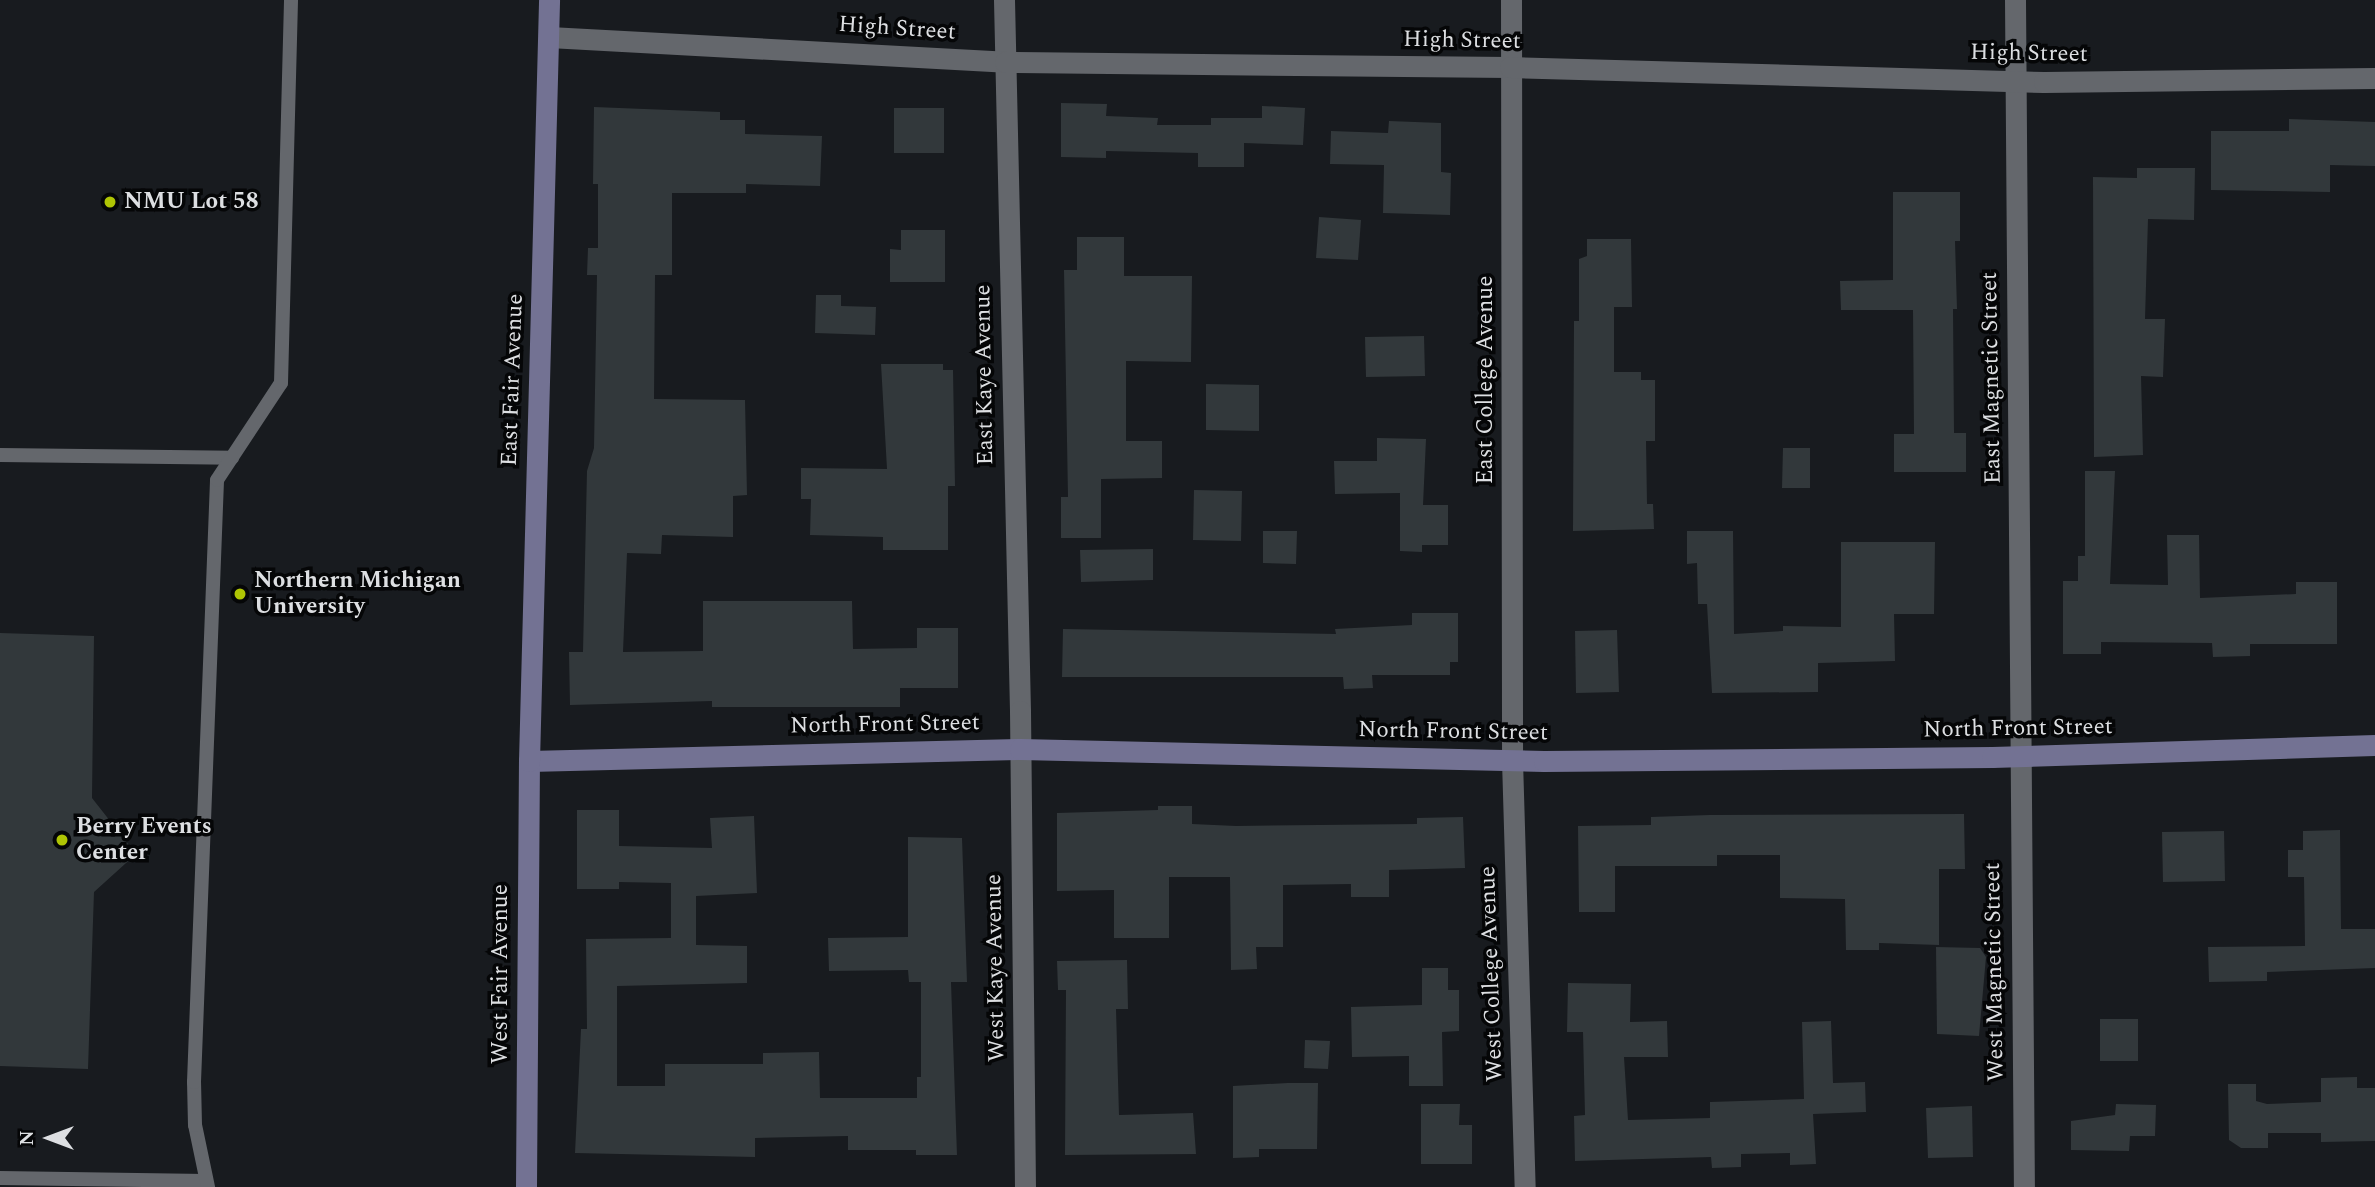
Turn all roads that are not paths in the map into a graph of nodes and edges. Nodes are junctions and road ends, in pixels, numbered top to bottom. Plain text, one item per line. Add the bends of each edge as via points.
1 (291, 0) edge
2 (549, 0) edge
3 (1004, 0) edge
4 (1511, 0) edge
5 (2015, 0) edge
6 (549, 37) junction
7 (1004, 62) junction
8 (1510, 67) junction
9 (2375, 78) edge
10 (2015, 79) junction
11 (0, 455) edge
12 (232, 458) junction
13 (2375, 745) edge
14 (1020, 749) junction
15 (2019, 755) junction
16 (1512, 760) junction
17 (530, 761) junction
18 (0, 1178) edge
19 (207, 1184) edge
20 (526, 1187) edge
21 (1025, 1187) edge
22 (1525, 1187) edge
23 (2024, 1187) edge

1 - 12 lane via 281,383
2 - 6 street, East Fair Avenue
3 - 7 street, East Kaye Avenue
4 - 8 street, East College Avenue
5 - 10 street, East Magnetic Street
6 - 7 street, High Street
6 - 17 street, East Fair Avenue
7 - 8 street, High Street
7 - 14 street, East Kaye Avenue
8 - 10 street, High Street
8 - 16 street, East College Avenue
9 - 10 street, High Street
10 - 15 street, East Magnetic Street
11 - 12 lane
12 - 19 lane via 217,480 194,1082 195,1125
13 - 15 street, North Front Street
14 - 16 street, North Front Street
14 - 17 street, North Front Street
14 - 21 street, West Kaye Avenue
15 - 16 street, North Front Street
15 - 23 street, West Magnetic Street
16 - 22 street, West College Avenue
17 - 20 street, West Fair Avenue
18 - 19 lane

